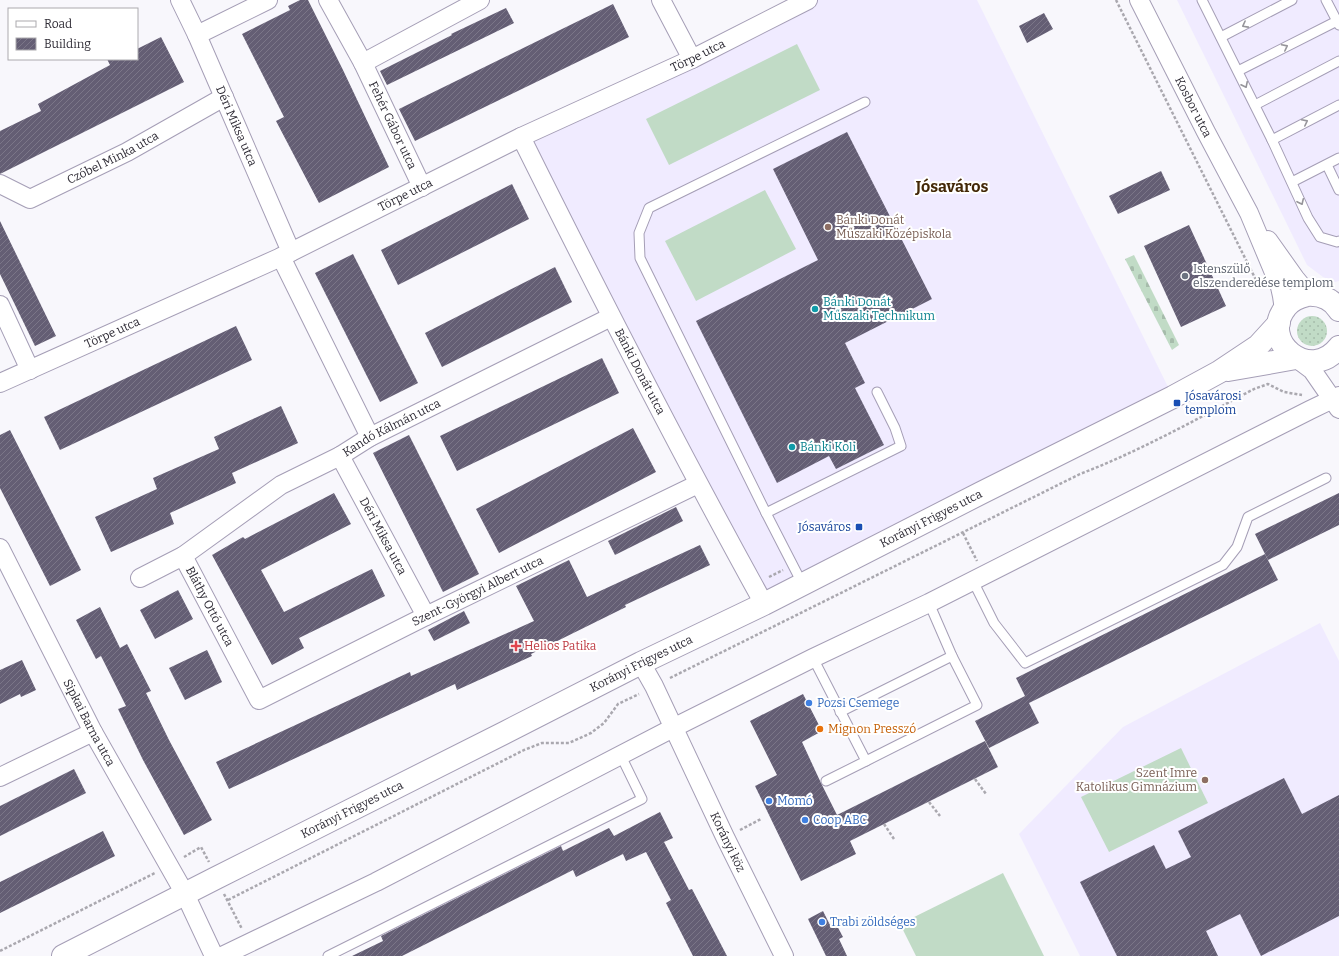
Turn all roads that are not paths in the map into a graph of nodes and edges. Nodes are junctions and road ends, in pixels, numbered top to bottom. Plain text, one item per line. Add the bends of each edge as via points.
1 (180, 0) edge
2 (268, 0) edge
3 (328, 0) edge
4 (480, 0) edge
5 (662, 0) edge
6 (808, 0) edge
7 (1139, 0) edge
8 (1292, 0) edge
9 (1326, 0) edge
10 (1205, 1) edge
11 (1338, 23) edge
12 (197, 35) junction
13 (1221, 37) junction
14 (692, 59) junction
15 (1339, 61) edge
16 (363, 64) junction
17 (1238, 71) junction
18 (224, 97) junction
19 (865, 102) dead end
20 (1255, 105) junction
21 (1339, 105) edge
22 (522, 137) junction
23 (1272, 140) junction
24 (1339, 158) edge
25 (1327, 165) junction
26 (1292, 182) junction
27 (0, 184) edge
28 (422, 187) junction
29 (1339, 190) edge
30 (1249, 213) junction
31 (1339, 241) edge
32 (286, 254) junction
33 (1309, 295) junction
34 (1337, 304) edge
35 (0, 305) edge
36 (611, 317) junction
37 (1281, 317) junction
38 (1339, 347) edge
39 (1296, 358) junction
40 (30, 370) junction
41 (1219, 372) junction
42 (0, 383) edge
43 (877, 392) dead end
44 (1337, 401) edge
45 (370, 437) junction
46 (340, 456) junction
47 (1326, 478) dead end
48 (698, 484) junction
49 (766, 513) junction
50 (0, 548) edge
51 (183, 556) junction
52 (140, 578) dead end
53 (978, 578) junction
54 (803, 584) junction
55 (929, 603) junction
56 (764, 604) junction
57 (426, 616) junction
58 (952, 656) junction
59 (813, 658) junction
60 (641, 663) junction
61 (259, 700) joint
62 (840, 712) junction
63 (673, 728) junction
64 (93, 732) junction
65 (621, 756) junction
66 (866, 761) junction
67 (0, 777) edge
68 (826, 782) dead end
69 (185, 894) junction
70 (63, 956) edge
71 (214, 956) edge
72 (222, 956) edge
73 (328, 956) edge
74 (784, 956) edge

1 - 12 street, Déri Miksa utca
2 - 12 street
3 - 16 street, Fehér Gábor utca
4 - 16 street
5 - 14 street
6 - 14 street, Törpe utca
7 - 30 street, Kosbor utca
8 -> 13 lane
9 - 11 lane
10 - 13 lane
17 -> 11 lane
12 - 18 street, Déri Miksa utca
13 - 17 lane
14 - 22 street, Törpe utca
15 - 20 lane
16 - 28 street, Fehér Gábor utca
17 -> 20 lane
18 - 27 street, Czóbel Minka utca via 127,152 30,199
18 - 32 street, Déri Miksa utca
19 - 49 lane via 649,208 639,233 640,258
20 - 23 lane
23 -> 21 lane
22 - 28 street, Törpe utca
22 - 36 street, Bánki Donát utca
23 - 26 lane
24 - 25 lane
25 - 26 lane
25 - 29 lane
26 -> 31 lane via 1308,218 1320,237
28 - 32 street, Törpe utca
30 - 33 street
30 - 37 street via 1280,287
32 - 40 street, Törpe utca
32 - 45 street, Déri Miksa utca
33 - 34 street via 1318,295
33 - 37 street, Korányi Frigyes utca via 1295,299
35 - 40 street
36 - 45 street, Kandó Kálmán utca
36 - 48 street, Bánki Donát utca
37 - 39 street via 1279,334 1282,344
37 - 41 street, Korányi Frigyes utca via 1258,346
38 - 39 street, Korányi Frigyes utca via 1321,360 1305,361
39 - 41 street, Korányi Frigyes utca
39 - 44 street via 1312,370
40 - 42 street, Törpe utca
41 - 54 street, Korányi Frigyes utca
43 - 49 lane via 901,446
44 - 53 street via 1310,410
45 - 46 street, Kandó Kálmán utca
46 - 51 street, Kandó Kálmán utca via 281,485
46 - 57 street, Déri Miksa utca
47 - 53 lane via 1248,517 1237,547 1223,565 1025,663 994,623
48 - 56 street, Bánki Donát utca
48 - 57 street, Szent-Györgyi Albert utca
49 - 54 lane
50 - 64 street, Sipkai Barna utca
51 - 52 street, Bláthy Ottó utca
51 - 61 street, Bláthy Ottó utca
53 - 55 street
54 - 56 street, Korányi Frigyes utca
55 - 58 lane
55 - 59 street
56 - 60 street, Korányi Frigyes utca
57 - 61 street, Szent-Györgyi Albert utca
58 - 62 lane
58 - 66 lane via 977,705
59 - 62 lane
59 - 63 street
60 - 63 street, Korányi köz
60 - 69 street, Korányi Frigyes utca
62 - 66 lane
63 - 65 street
63 - 74 street, Korányi köz
64 - 67 street
64 - 69 street, Sipkai Barna utca
65 - 72 street via 376,882
65 - 73 lane via 642,799
66 - 68 lane
69 - 70 street, Korányi Frigyes utca
69 - 71 street, Sipkai Barna utca

